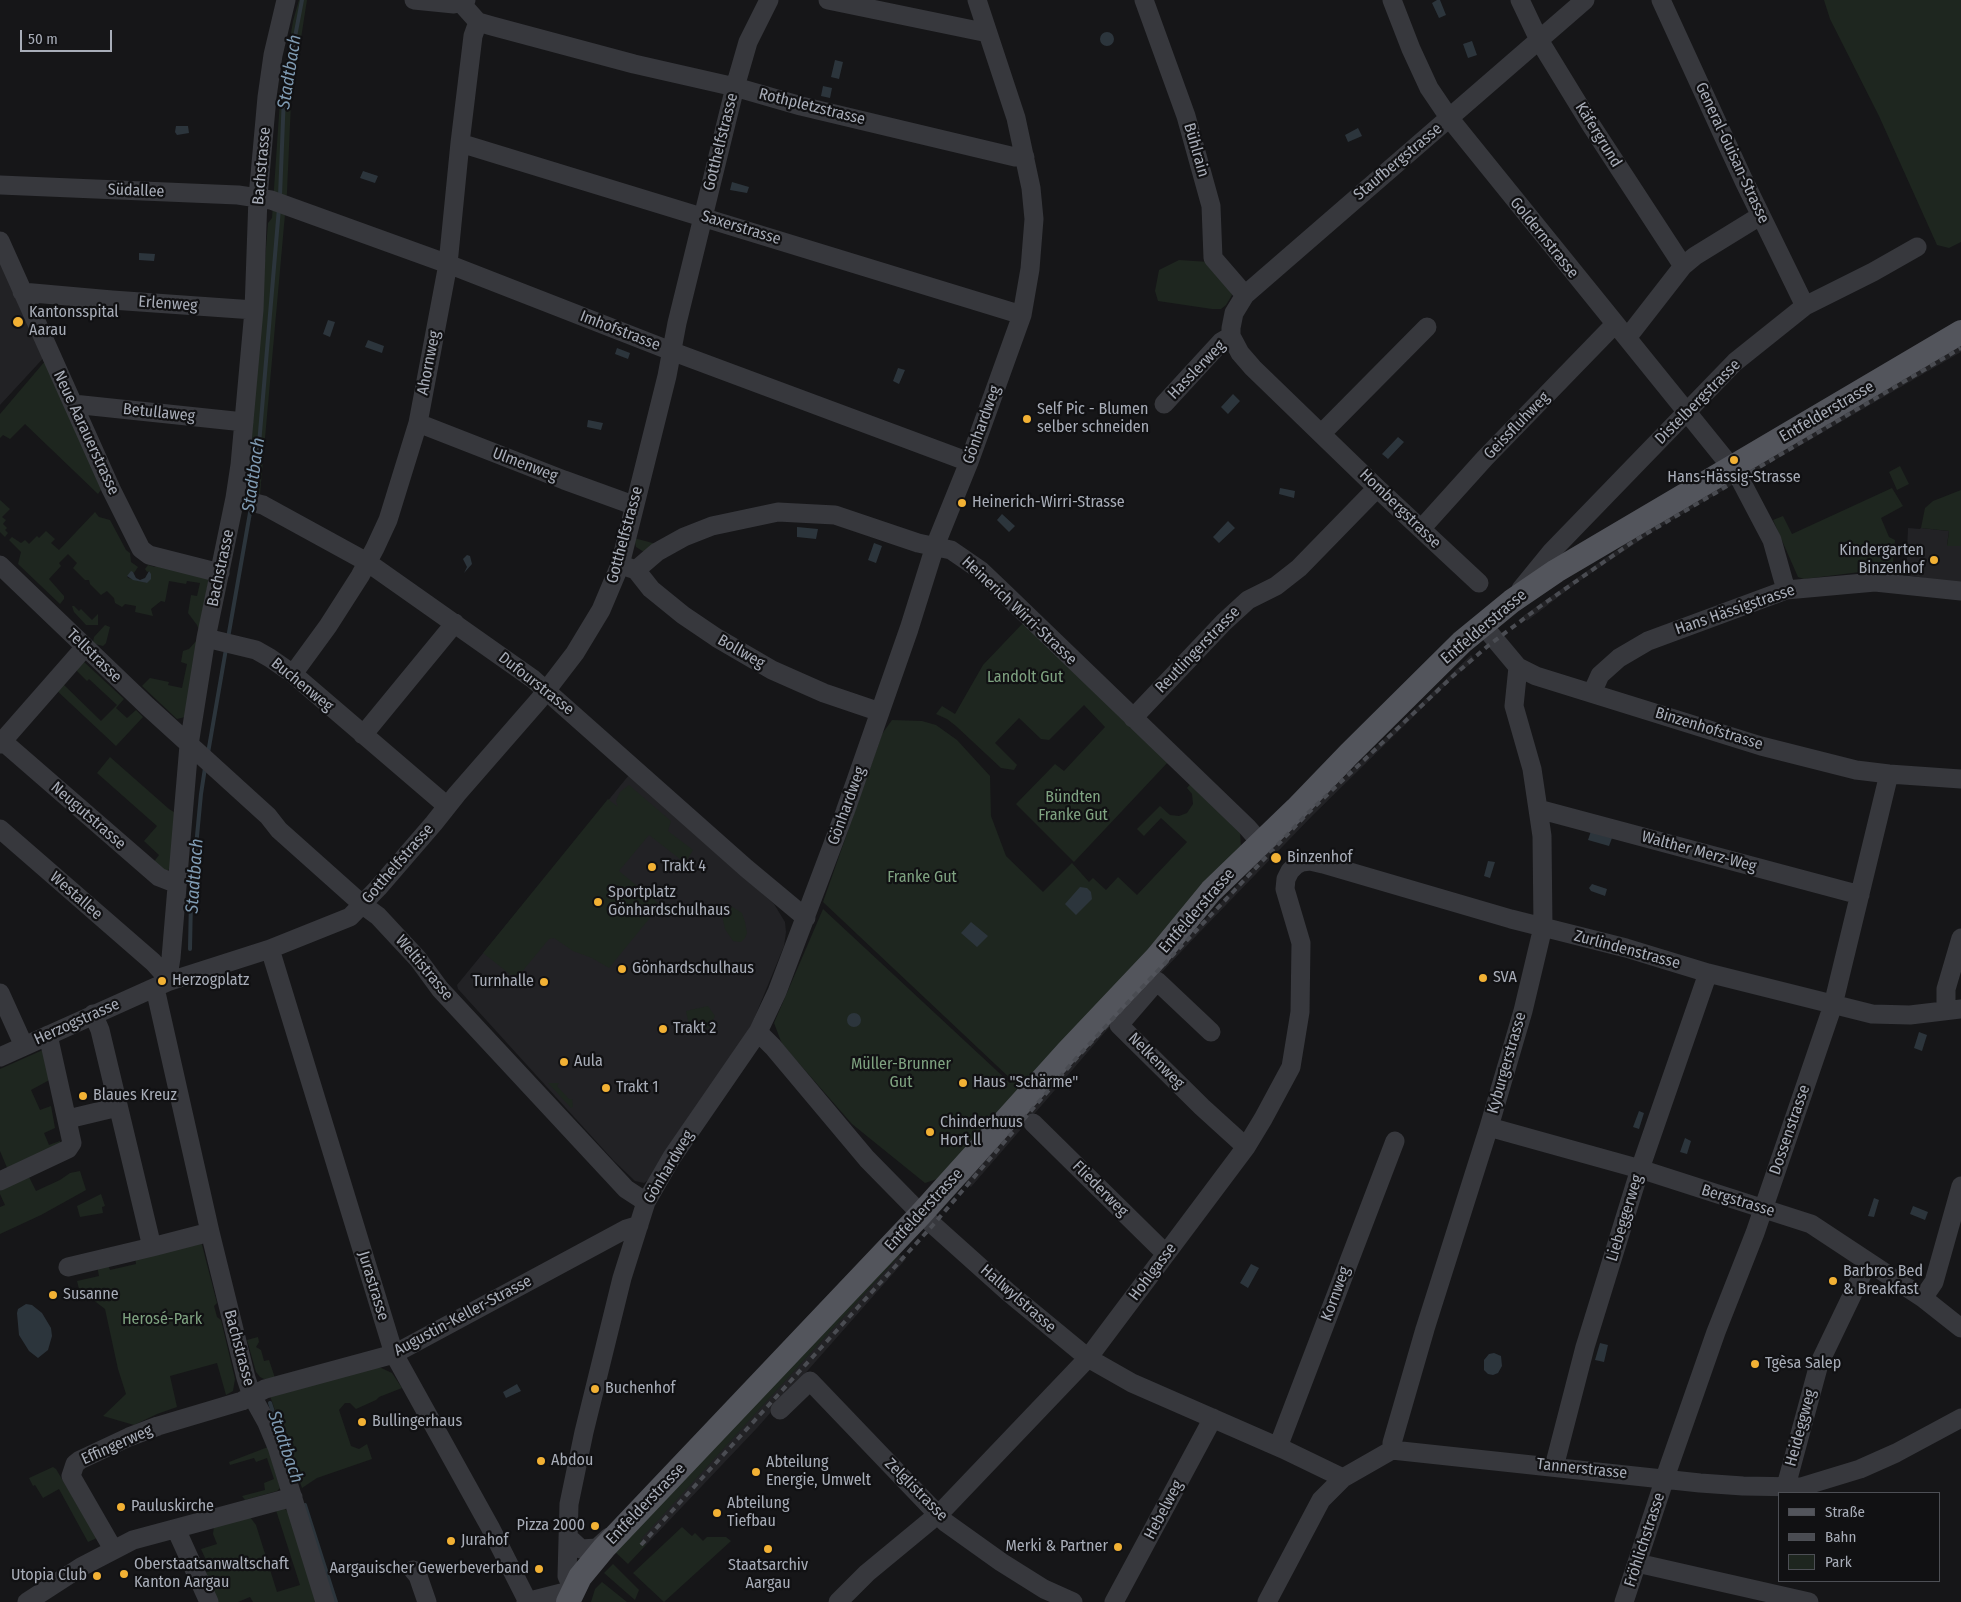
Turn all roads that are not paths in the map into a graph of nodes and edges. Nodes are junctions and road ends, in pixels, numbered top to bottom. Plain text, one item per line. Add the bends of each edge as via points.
1 (286, 0) edge
2 (414, 0) edge
3 (768, 0) edge
4 (828, 0) edge
5 (977, 0) edge
6 (1144, 0) edge
7 (1392, 0) edge
8 (1520, 0) edge
9 (1585, 0) edge
10 (1661, 0) edge
11 (464, 1) edge
12 (478, 22) junction
13 (988, 33) junction
14 (1539, 40) junction
15 (735, 86) junction
16 (1450, 119) junction
17 (460, 143) junction
18 (1026, 157) junction
19 (0, 185) edge
20 (265, 199) junction
21 (1760, 216) junction
22 (702, 217) junction
23 (0, 241) edge
24 (1917, 247) dead end
25 (448, 264) junction
26 (1683, 266) junction
27 (22, 292) junction
28 (1245, 295) junction
29 (1805, 306) junction
30 (254, 310) junction
31 (1022, 315) junction
32 (1427, 327) dead end
33 (1621, 331) junction
34 (1961, 332) edge
35 (1231, 336) junction
36 (671, 351) junction
37 (73, 404) junction
38 (1164, 404) dead end
39 (1687, 413) junction
40 (244, 422) junction
41 (418, 423) junction
42 (1322, 434) junction
43 (1724, 458) dead end
44 (969, 462) junction
45 (1741, 481) dead end
46 (1377, 488) junction
47 (249, 501) junction
48 (634, 505) junction
49 (1420, 529) junction
50 (935, 546) junction
51 (367, 562) junction
52 (0, 565) edge
53 (628, 567) junction
54 (220, 573) junction
55 (1479, 583) dead end
56 (1786, 590) junction
57 (1961, 591) edge
58 (1513, 600) junction
59 (456, 623) junction
60 (1482, 624) junction
61 (218, 641) junction
62 (85, 647) junction
63 (1518, 667) junction
64 (293, 674) junction
65 (548, 690) junction
66 (1592, 692) junction
67 (880, 712) junction
68 (1133, 718) junction
69 (363, 735) junction
70 (1, 742) edge
71 (194, 749) junction
72 (1889, 774) junction
73 (1961, 779) edge
74 (447, 806) junction
75 (1538, 809) junction
76 (0, 829) edge
77 (1261, 843) junction
78 (1296, 865) joint
79 (178, 884) junction
80 (1860, 895) junction
81 (363, 905) junction
82 (806, 918) junction
83 (1543, 927) junction
84 (1961, 938) edge
85 (270, 949) junction
86 (162, 960) junction
87 (1708, 972) junction
88 (161, 985) junction
89 (0, 993) edge
90 (1833, 1005) junction
91 (1953, 1010) edge
92 (92, 1014) junction
93 (758, 1032) junction
94 (1211, 1032) dead end
95 (48, 1035) junction
96 (24, 1046) junction
97 (0, 1057) edge
98 (118, 1107) junction
99 (68, 1119) junction
100 (1033, 1123) dead end
101 (1489, 1127) junction
102 (1395, 1141) dead end
103 (1246, 1147) junction
104 (1640, 1169) junction
105 (0, 1181) edge
106 (1961, 1186) edge
107 (646, 1202) junction
108 (1763, 1208) junction
109 (921, 1214) junction
110 (639, 1225) junction
111 (210, 1232) junction
112 (152, 1246) junction
113 (1166, 1254) junction
114 (1868, 1262) junction
115 (68, 1267) dead end
116 (1923, 1298) junction
117 (1961, 1328) edge
118 (394, 1354) junction
119 (1088, 1358) junction
120 (252, 1396) junction
121 (780, 1410) dead end
122 (1213, 1418) junction
123 (1961, 1418) edge
124 (1278, 1447) junction
125 (1392, 1450) junction
126 (1554, 1467) junction
127 (1343, 1478) junction
128 (1665, 1478) junction
129 (1786, 1486) junction
130 (293, 1497) junction
131 (938, 1515) junction
132 (176, 1529) junction
133 (619, 1532) junction
134 (568, 1537) junction
135 (114, 1549) junction
136 (1637, 1563) junction
137 (413, 1570) dead end
138 (571, 1596) edge
139 (27, 1602) edge
140 (210, 1602) edge
141 (325, 1602) edge
142 (427, 1602) edge
143 (527, 1602) edge
144 (838, 1602) edge
145 (1073, 1602) edge
146 (1114, 1602) edge
147 (1267, 1602) edge
148 (1624, 1602) edge
149 (1810, 1602) edge

1 - 20 street, Bachstrasse via 267,97
2 - 11 street via 454,4
3 - 15 street, Gotthelfstrasse via 748,42
4 - 13 street
5 - 13 street, Gönhardweg
6 - 28 street, Bühlrain via 1186,116 1211,206 1213,258
7 - 16 street, Goldernstrasse via 1429,88
8 - 14 street, Käfergrund
9 - 14 street, Staufbergstrasse
10 - 21 street, General-Guisan-Strasse
11 - 12 street
12 - 15 street, Rothpletzstrasse via 634,64
12 - 17 street, Ahornweg via 473,36
13 - 18 street, Gönhardweg
14 - 16 street, Staufbergstrasse
14 - 26 street, Käfergrund
15 - 18 street, Rothpletzstrasse via 800,106
15 - 22 street, Gotthelfstrasse
16 - 28 street, Staufbergstrasse
16 - 33 street, Goldernstrasse
17 - 22 street, Saxerstrasse
17 - 25 street, Ahornweg
18 - 31 street, Gönhardweg via 1034,219
19 - 20 street, Südallee via 238,195
20 - 25 street, Imhofstrasse
20 - 30 street, Bachstrasse
21 - 26 street, Geissfluhweg
21 - 29 street, General-Guisan-Strasse
22 - 31 street, Saxerstrasse
22 - 36 street, Gotthelfstrasse
23 - 27 street, Neue Aarauerstrasse
24 - 29 street, Distelbergstrasse
25 - 36 street, Imhofstrasse
25 - 41 street, Ahornweg
26 - 33 street, Geissfluhweg
27 - 30 street, Erlenweg
27 - 37 street, Neue Aarauerstrasse
28 - 35 street, Staufbergstrasse via 1234,313
29 - 39 street, Distelbergstrasse via 1735,362
30 - 40 street, Bachstrasse
31 - 44 street, Gönhardweg
32 - 42 street
33 - 39 street, Goldernstrasse
33 - 49 street, Geissfluhweg via 1485,458
34 - 58 main road, Entfelderstrasse via 1596,547
35 - 38 street, Hasslerweg via 1221,342
35 - 42 street, Hombergstrasse via 1249,363
36 - 44 street, Imhofstrasse
36 - 48 street, Gotthelfstrasse
37 - 40 street, Betullaweg
37 - 54 street, Neue Aarauerstrasse via 141,549 149,555
39 - 43 street, Goldernstrasse
39 - 58 street, Distelbergstrasse via 1552,551
40 - 47 street, Bachstrasse
41 - 48 street, Ulmenweg
41 - 51 street, Ahornweg via 388,520
42 - 46 street, Hombergstrasse
44 - 50 street, Gönhardweg
45 - 56 street via 1772,540
46 - 49 street, Hombergstrasse
46 - 68 street, Reutlingerstrasse via 1299,568 1276,586 1248,600 1224,622
47 - 51 street, Dufourstrasse
47 - 54 street, Bachstrasse
48 - 53 street, Gotthelfstrasse
49 - 55 street, Hombergstrasse
50 - 53 street, Heinerich Wirri-Strasse via 835,515 778,512 712,526
50 - 67 street, Gönhardweg
50 - 68 street, Heinerich Wirri-Strasse via 951,550 980,570
51 - 59 street, Dufourstrasse
51 - 64 street, Ahornweg via 328,626
52 - 62 street, Tellstrasse
53 - 65 street, Gotthelfstrasse
53 - 67 street, Bollweg via 660,597 717,638 772,670 824,693
54 - 61 street, Bachstrasse
56 - 57 street, Hans Hässigstrasse via 1875,582
56 - 66 street, Hans Hässigstrasse via 1648,641 1619,658 1600,675
58 - 60 main road, Entfelderstrasse
59 - 65 street, Dufourstrasse
59 - 69 street
60 - 63 street, Binzenhofstrasse
60 - 77 main road, Entfelderstrasse
61 - 64 street, Buchenweg via 256,650
61 - 71 street, Bachstrasse
62 - 70 street, Neugutstrasse
62 - 71 street, Tellstrasse
63 - 66 street, Binzenhofstrasse via 1536,676
63 - 75 street, Kyburgerstrasse via 1514,706 1532,769
64 - 69 street, Buchenweg
65 - 74 street, Gotthelfstrasse
65 - 82 street, Dufourstrasse
66 - 72 street, Binzenhofstrasse via 1761,746 1856,770
67 - 82 street, Gönhardweg
68 - 77 street, Heinerich Wirri-Strasse
69 - 74 street, Buchenweg
70 - 79 street, Neugutstrasse via 159,877
71 - 79 street, Bachstrasse
71 - 81 street, Weltistrasse
72 - 73 street, Binzenhofstrasse
72 - 80 street, Dossenstrasse
74 - 81 street, Gotthelfstrasse
75 - 80 street, Walther Merz-Weg
75 - 83 street, Kyburgerstrasse via 1542,836
76 - 86 street, Westallee
77 - 109 main road, Entfelderstrasse via 1210,891 1156,958
78 - 83 street, Zurlindenstrasse via 1310,861 1323,864
78 - 103 street, Hohlgasse via 1286,879 1285,889 1301,943 1300,1012 1291,1067
79 - 86 street, Bachstrasse
80 - 90 street, Dossenstrasse
81 - 85 street, Gotthelfstrasse via 342,922
81 - 107 street, Weltistrasse via 393,932 440,989 626,1189
82 - 93 street, Gönhardweg
83 - 87 street, Zurlindenstrasse
83 - 101 street, Kyburgerstrasse via 1523,1011
84 - 91 street via 1946,989
85 - 88 street, Gotthelfstrasse
85 - 118 street, Jurastrasse
86 - 88 street
87 - 90 street, Zurlindenstrasse
87 - 104 street, Liebeggerweg
88 - 92 street, Herzogstrasse
88 - 111 street, Bachstrasse via 160,1013
89 - 96 street
90 - 91 street, Zurlindenstrasse via 1872,1014 1910,1015
90 - 108 street, Dossenstrasse
92 - 95 street, Herzogstrasse
92 - 98 street via 100,1030
93 - 107 street, Gönhardweg via 672,1157
93 - 109 street, Hallwylstrasse via 867,1159
94 - 103 street, Nelkenweg via 1157,981 1119,1025
95 - 96 street, Herzogstrasse
95 - 99 street
96 - 97 street, Herzogstrasse
98 - 99 street
98 - 112 street
99 - 105 street via 72,1144 68,1150
100 - 113 street, Fliederweg
101 - 104 street, Bergstrasse
101 - 125 street, Kyburgerstrasse via 1425,1329
102 - 124 street, Kornweg
103 - 113 street, Hohlgasse
104 - 108 street, Bergstrasse
104 - 126 street, Liebeggerweg via 1585,1347
106 - 116 street via 1934,1282
107 - 110 street, Gönhardweg
108 - 114 street, Bergstrasse via 1811,1224
108 - 128 street, Dossenstrasse
109 - 119 street, Hallwylstrasse
109 - 133 main road, Entfelderstrasse
110 - 118 street, Augustin-Keller-Strasse via 626,1229
110 - 134 street, Gönhardweg via 622,1278 584,1432 569,1504
111 - 112 street
111 - 120 street, Bachstrasse
112 - 115 street
113 - 119 street, Hohlgasse
114 - 116 street, Bergstrasse
114 - 129 street, Heideggweg via 1819,1364
116 - 117 street, Bergstrasse
118 - 120 street, Augustin-Keller-Strasse via 265,1389
118 - 143 street, Jurastrasse via 490,1527
119 - 122 street, Hallwylstrasse via 1132,1382
119 - 131 street, Hohlgasse
120 - 130 street, Bachstrasse via 277,1446
120 - 135 street, Effingerweg via 158,1426 75,1464 71,1476
121 - 131 street, Zelglistrasse via 810,1381
122 - 124 street, Hallwylstrasse
122 - 146 street, Hebelweg
123 - 129 street, Tannerstrasse via 1860,1469 1801,1486
124 - 127 street, Hallwylstrasse
125 - 126 street, Tannerstrasse
125 - 127 street
126 - 128 street, Tannerstrasse
127 - 147 street via 1321,1500
128 - 129 street, Tannerstrasse via 1743,1486
128 - 136 street, Fröhlichstrasse
130 - 132 street
130 - 141 street, Bachstrasse
131 - 144 street, Hohlgasse via 867,1573
131 - 145 street, Zelglistrasse via 1001,1562 1044,1589
132 - 135 street via 133,1540
132 - 140 street
133 - 134 street via 597,1548 581,1549
133 - 138 main road, Entfelderstrasse via 588,1566
134 - 138 street, Gönhardweg via 567,1576
135 - 139 street via 68,1574
136 - 148 street, Fröhlichstrasse
136 - 149 street
137 - 142 street
138 - 143 street

